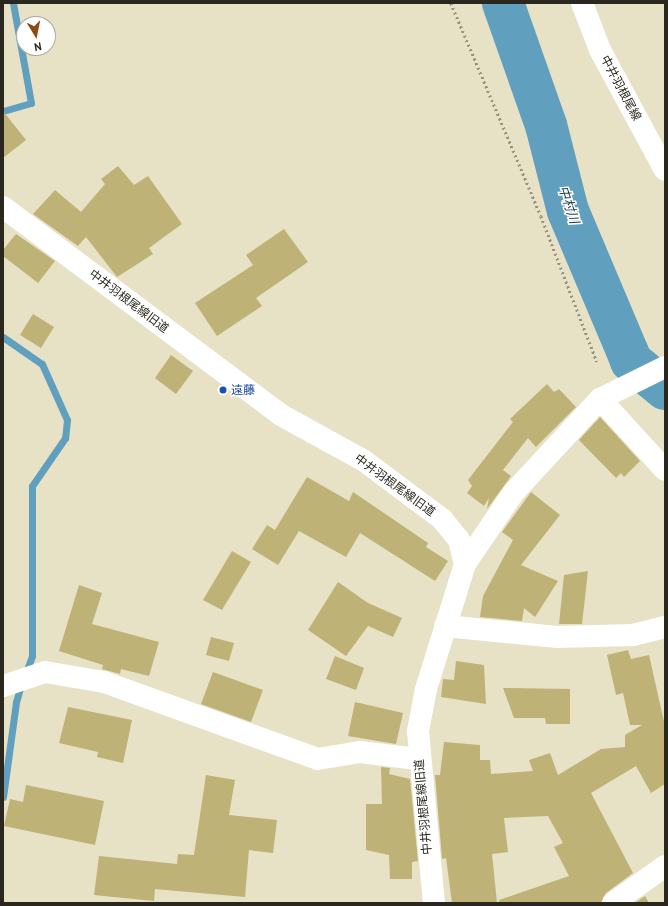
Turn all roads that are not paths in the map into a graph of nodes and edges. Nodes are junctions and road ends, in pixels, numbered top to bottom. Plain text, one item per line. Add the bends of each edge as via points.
1 (582, 3) edge
2 (665, 170) edge
3 (3, 207) edge
4 (665, 367) edge
5 (606, 395) junction
6 (665, 470) edge
7 (465, 564) junction
8 (445, 626) junction
9 (665, 627) edge
10 (3, 686) edge
11 (418, 759) junction
12 (662, 875) edge
13 (430, 900) edge
14 (612, 903) edge

1 - 2 street, 中井羽根尾線 via 600,50
3 - 7 street, 中井羽根尾線旧道 via 280,415 363,460 442,519 459,540
4 - 5 street
5 - 6 street
5 - 7 street via 514,492
7 - 8 street, 中井羽根尾線旧道
8 - 9 street via 557,637 633,635
8 - 11 street, 中井羽根尾線旧道 via 418,731
10 - 11 street via 45,672 104,682 318,760 360,752
11 - 13 street, 中井羽根尾線旧道
12 - 14 street

